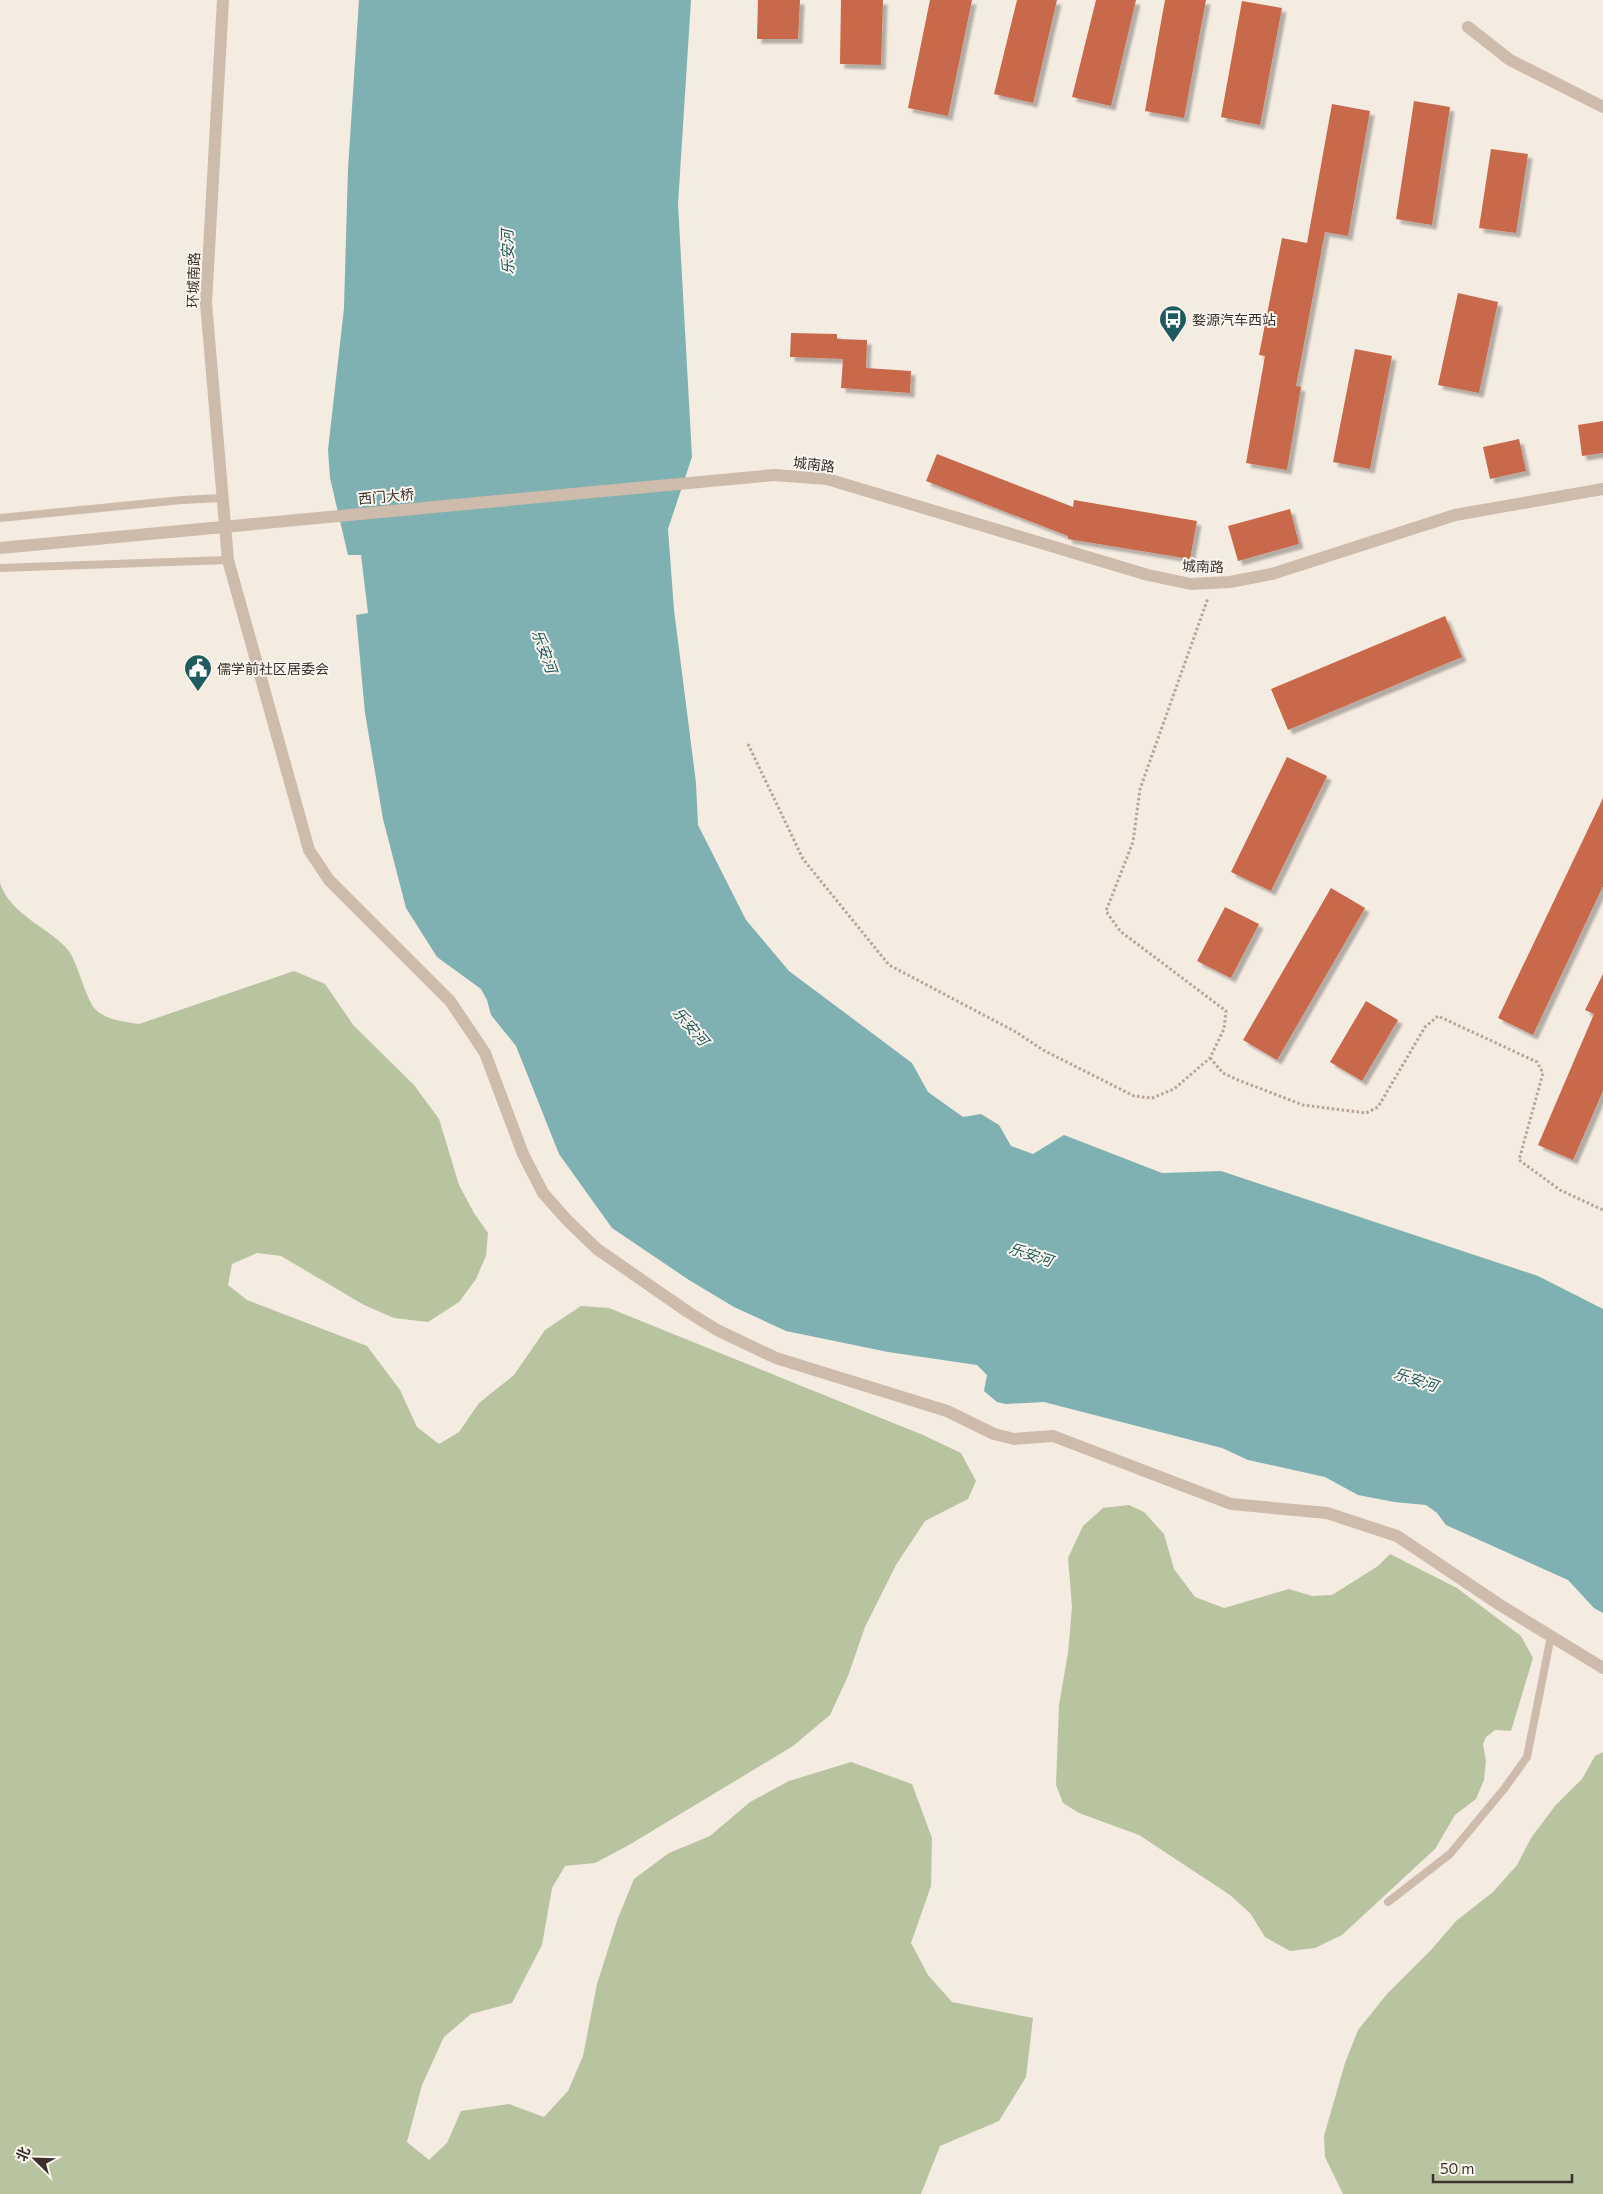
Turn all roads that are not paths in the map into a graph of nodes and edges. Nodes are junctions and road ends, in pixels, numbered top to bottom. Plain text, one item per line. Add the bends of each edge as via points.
1 (223, 0) edge
2 (1468, 27) dead end
3 (1603, 107) edge
4 (774, 475) joint
5 (1603, 489) edge
6 (223, 498) junction
7 (0, 518) edge
8 (0, 548) edge
9 (228, 560) junction
10 (0, 568) edge
11 (1550, 1636) junction
12 (1603, 1668) edge
13 (1388, 1902) dead end

1 - 6 street, 环城南路 via 206,303
2 - 3 street via 1510,60
4 - 5 street, 城南路 via 827,479 1148,575 1191,584 1230,582 1272,574 1455,515
4 - 8 street, 西门大桥, bridge
6 - 7 lane
6 - 9 street, 环城南路
9 - 10 lane
9 - 11 street, 环城南路 via 309,850 330,880 450,1001 484,1053 523,1154 544,1193 597,1249 717,1330 776,1358 947,1411 994,1434 1014,1439 1053,1436 1231,1504 1326,1513 1397,1536
11 - 12 street, 环城南路
11 - 13 lane via 1527,1757 1450,1854

